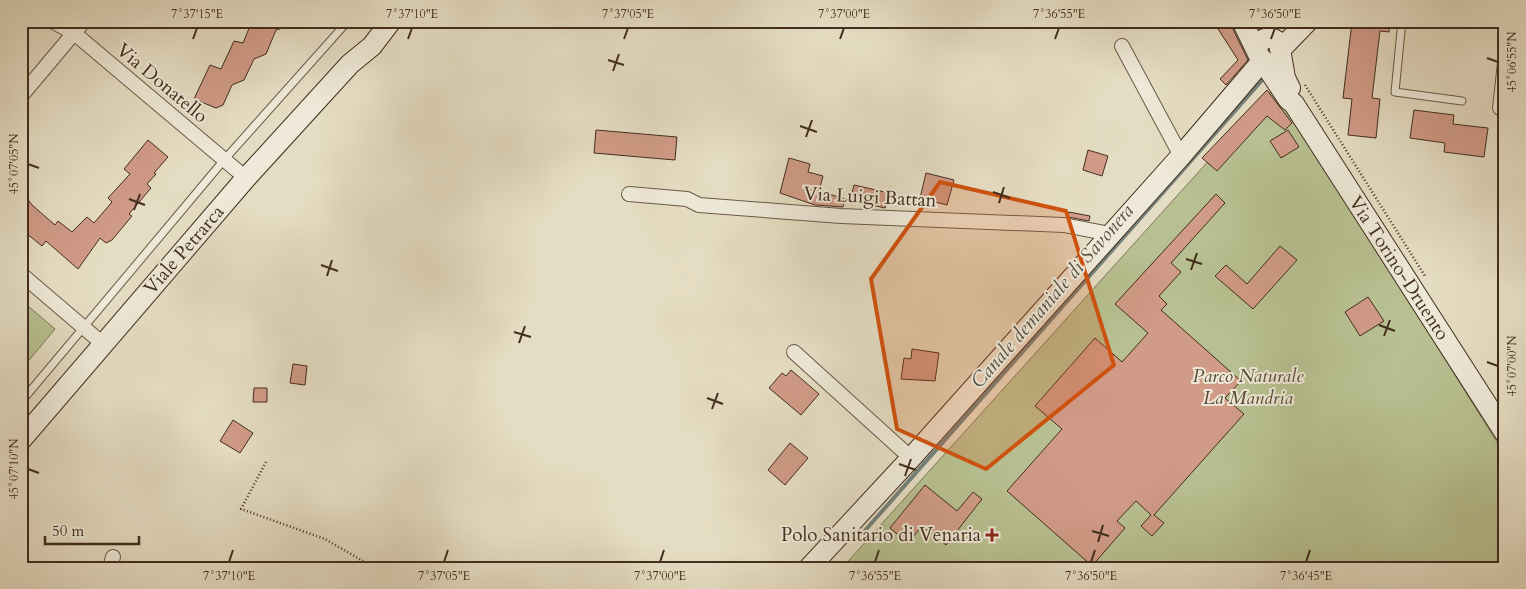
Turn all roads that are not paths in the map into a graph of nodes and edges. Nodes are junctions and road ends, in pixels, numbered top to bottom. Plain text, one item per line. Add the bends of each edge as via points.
1 (52, 21) edge
2 (84, 21) edge
3 (348, 21) edge
4 (374, 21) edge
5 (391, 21) edge
6 (1242, 21) edge
7 (1256, 21) edge
8 (1295, 21) edge
9 (1308, 21) edge
10 (1402, 21) edge
11 (74, 33) junction
12 (1122, 46) dead end
13 (1271, 48) junction
14 (1505, 63) edge
15 (350, 64) junction
16 (21, 96) edge
17 (1462, 101) dead end
18 (1500, 108) dead end
19 (1178, 159) junction
20 (224, 160) junction
21 (246, 178) junction
22 (629, 194) dead end
23 (1110, 234) junction
24 (21, 274) edge
25 (84, 328) junction
26 (103, 344) junction
27 (794, 352) dead end
28 (21, 402) edge
29 (1505, 432) edge
30 (21, 440) edge
31 (911, 458) junction
32 (818, 561) edge

1 - 11 street, Via Donatello
2 - 11 street
3 - 20 lane
4 - 15 street, Viale Petrarca
5 - 15 street, Viale Petrarca via 372,46
6 - 13 street, Via Torino-Druento
7 - 13 street, Via Torino-Druento
8 - 13 street
9 - 13 street
10 - 17 lane via 1395,92
11 - 16 street
11 - 20 street, Via Donatello
12 - 19 street
13 - 19 street
13 - 29 street, Via Torino-Druento via 1288,99
14 - 18 street
15 - 21 street, Viale Petrarca
19 - 23 street
20 - 21 street, Via Donatello
20 - 25 lane
21 - 26 street, Viale Petrarca
22 - 23 street, Via Luigi Battan via 686,199 700,205 841,216 1064,225
23 - 31 street
24 - 25 street
25 - 26 street
25 - 28 lane
26 - 30 street, Viale Petrarca
27 - 31 street
31 - 32 street via 886,485 846,539

